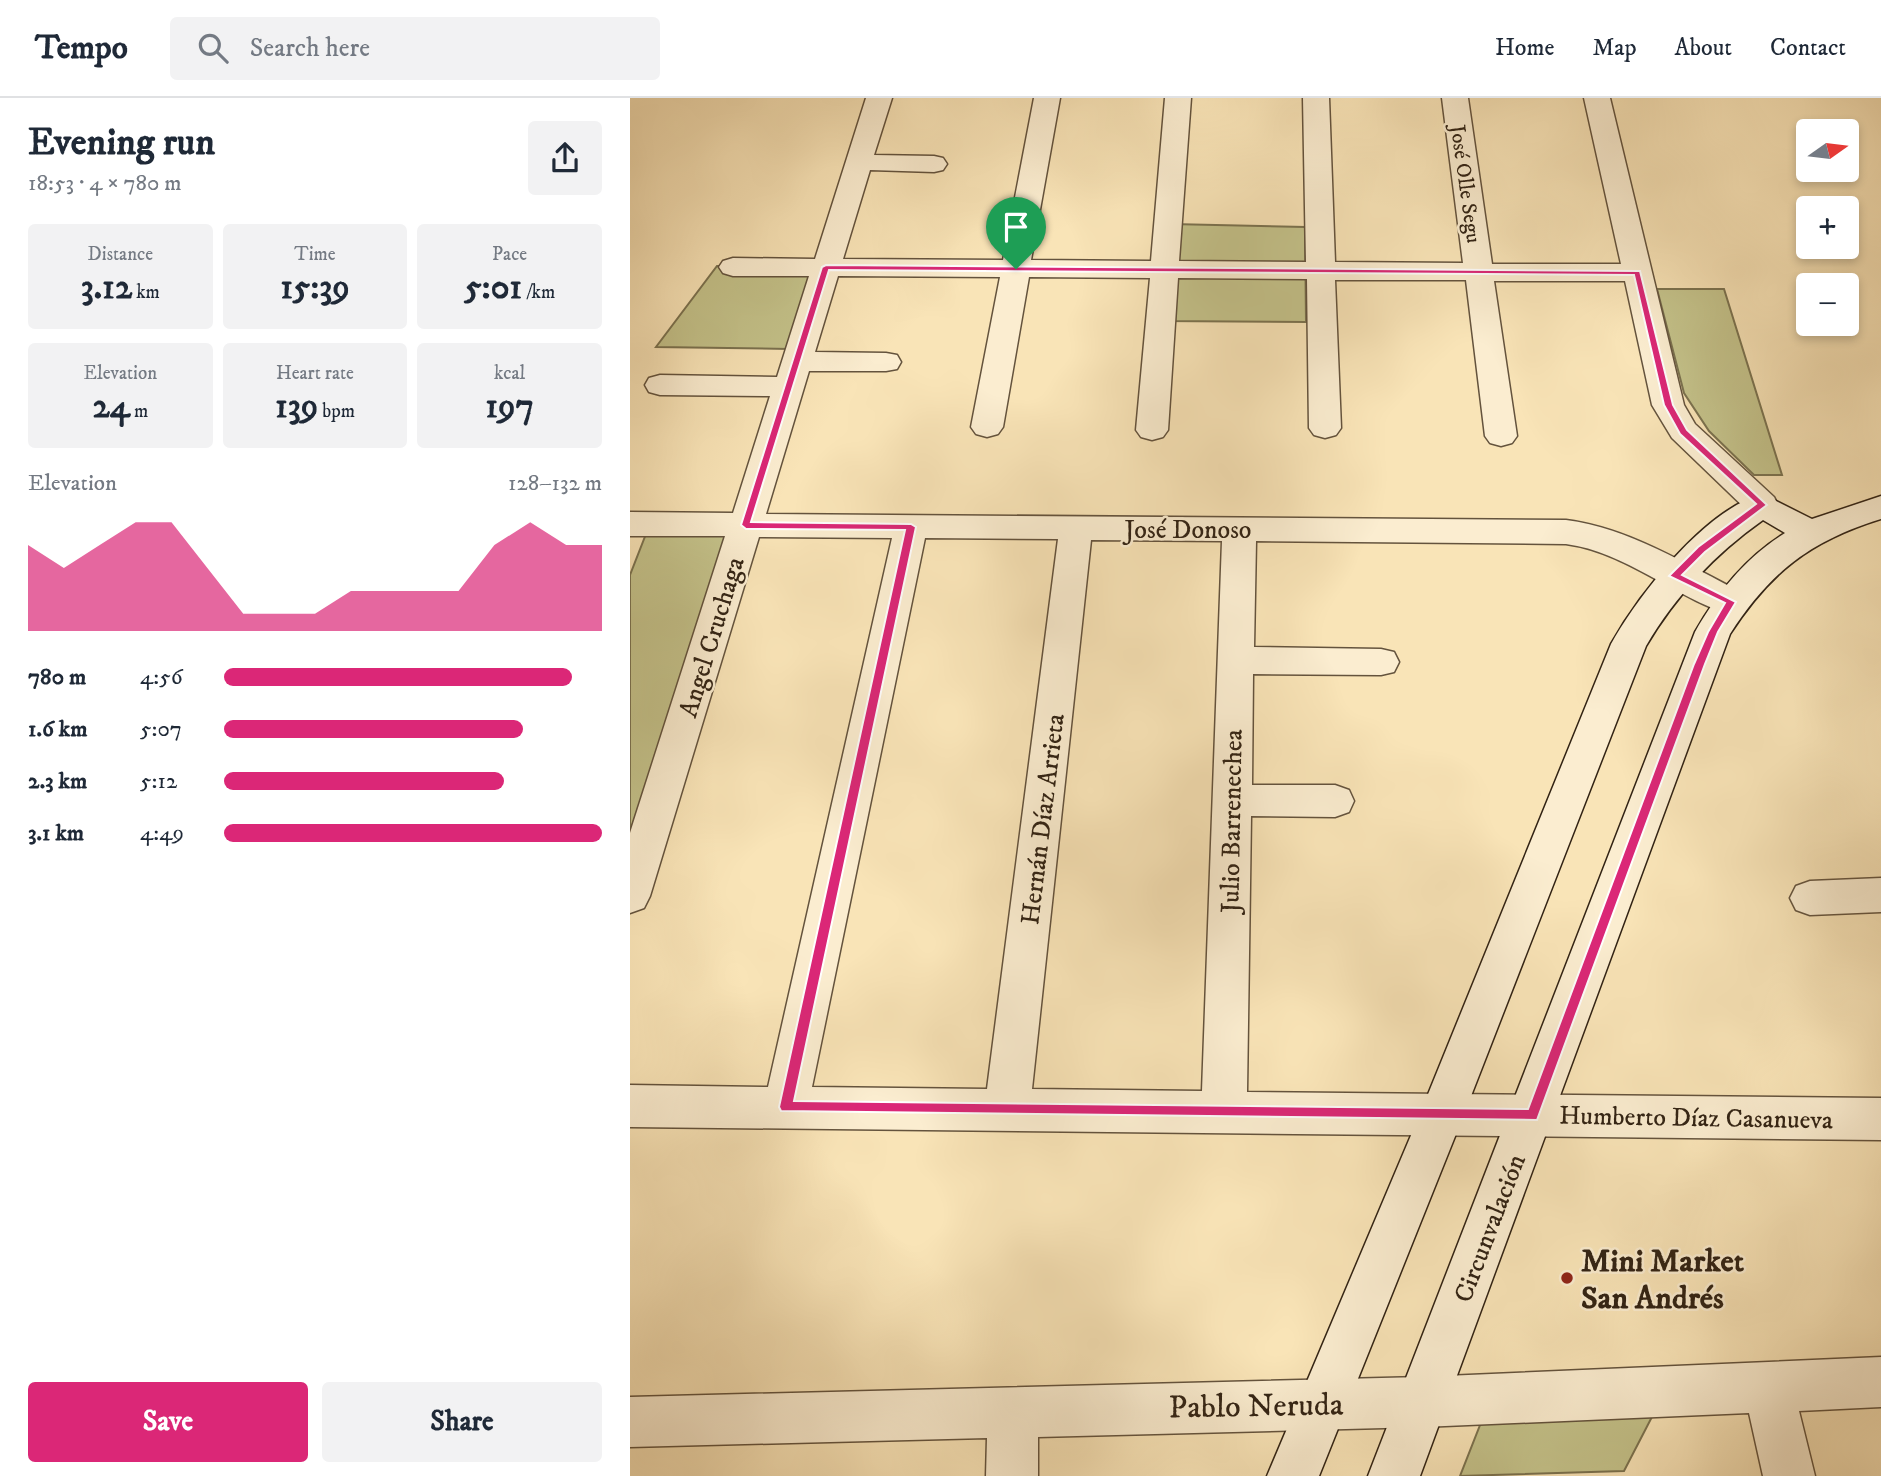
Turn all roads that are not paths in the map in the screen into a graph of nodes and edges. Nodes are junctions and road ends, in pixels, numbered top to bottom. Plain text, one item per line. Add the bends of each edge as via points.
1 (879, 98) edge
2 (1047, 98) edge
3 (1178, 98) edge
4 (1316, 98) edge
5 (1455, 98) edge
6 (1597, 98) edge
7 (859, 162) junction
8 (934, 164) dead end
9 (733, 267) dead end
10 (826, 267) junction
11 (1016, 269) junction
12 (1165, 270) junction
13 (1321, 271) junction
14 (1478, 272) junction
15 (1637, 273) junction
16 (886, 362) dead end
17 (793, 374) junction
18 (660, 385) dead end
19 (987, 427) dead end
20 (1325, 428) dead end
21 (1152, 430) dead end
22 (1501, 436) dead end
23 (1762, 505) junction
24 (1881, 507) edge
25 (746, 525) junction
26 (631, 526) edge
27 (911, 527) junction
28 (1076, 528) junction
29 (1238, 530) junction
30 (1809, 532) junction
31 (1675, 576) junction
32 (1731, 602) junction
33 (1235, 660) junction
34 (1381, 662) dead end
35 (1231, 800) junction
36 (1335, 801) dead end
37 (1881, 895) edge
38 (630, 896) edge
39 (1810, 898) dead end
40 (630, 1106) edge
41 (786, 1107) junction
42 (1007, 1110) junction
43 (1224, 1112) junction
44 (1442, 1114) junction
45 (1532, 1115) junction
46 (1881, 1119) edge
47 (1881, 1382) edge
48 (1768, 1387) junction
49 (1422, 1402) junction
50 (1322, 1403) junction
51 (1013, 1412) junction
52 (630, 1422) edge
53 (1012, 1476) edge
54 (1293, 1476) edge
55 (1394, 1476) edge
56 (1789, 1476) edge

1 - 7 street, Angel Cruchaga
2 - 11 street
3 - 12 street
4 - 13 street
5 - 14 street, José Olle Segu
6 - 15 street
7 - 8 street
7 - 10 street, Angel Cruchaga
9 - 10 street
10 - 11 street
10 - 17 street, Angel Cruchaga
11 - 12 street
11 - 19 street
12 - 13 street
12 - 21 street
13 - 14 street
13 - 20 street
14 - 15 street
14 - 22 street, José Olle Segu
15 - 23 street via 1668,405 1683,431
16 - 17 street
17 - 18 street
17 - 25 street, Angel Cruchaga
23 - 30 street
23 - 31 street via 1701,550
24 - 30 street, Circunvalación
25 - 26 street, José Donoso
25 - 27 street, José Donoso
25 - 38 street, Angel Cruchaga
27 - 28 street, José Donoso
27 - 41 street
28 - 29 street, José Donoso
28 - 42 street, Hernán Díaz Arrieta
29 - 31 street, José Donoso via 1566,532 1620,547
29 - 33 street, Julio Barrenechea
30 - 32 street, Circunvalación via 1753,575
31 - 32 street, José Donoso
31 - 44 street via 1650,609 1612,682
32 - 45 street, Circunvalación via 1700,664
33 - 34 street
33 - 35 street, Julio Barrenechea
35 - 36 street
35 - 43 street, Julio Barrenechea
37 - 39 street
40 - 41 street, Humberto Díaz Casanueva
41 - 42 street, Humberto Díaz Casanueva
42 - 43 street, Humberto Díaz Casanueva
43 - 44 street, Humberto Díaz Casanueva
44 - 45 street, Humberto Díaz Casanueva
44 - 50 street
45 - 46 street, Humberto Díaz Casanueva
45 - 49 street, Circunvalación
47 - 48 street, Pablo Neruda
48 - 49 street, Pablo Neruda
48 - 56 street
49 - 50 street, Pablo Neruda
49 - 55 street, Circunvalación
50 - 51 street, Pablo Neruda
50 - 54 street
51 - 52 street, Pablo Neruda
51 - 53 street

